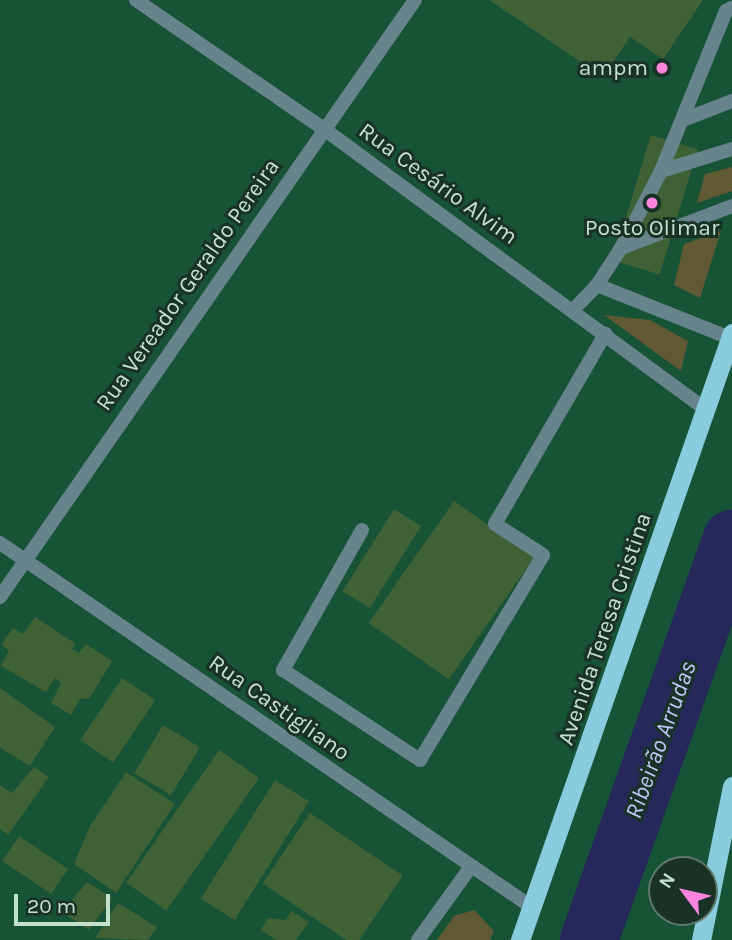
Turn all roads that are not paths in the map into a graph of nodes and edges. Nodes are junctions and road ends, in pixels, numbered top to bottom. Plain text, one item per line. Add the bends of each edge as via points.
1 (136, 0) edge
2 (415, 0) edge
3 (729, 9) edge
4 (732, 101) edge
5 (683, 120) junction
6 (324, 129) junction
7 (732, 149) edge
8 (661, 171) junction
9 (732, 206) edge
10 (621, 248) junction
11 (597, 285) junction
12 (573, 310) junction
13 (605, 334) junction
14 (731, 335) edge
15 (708, 411) junction
16 (362, 530) dead end
17 (0, 543) edge
18 (26, 560) junction
19 (0, 597) edge
20 (732, 786) edge
21 (470, 868) junction
22 (533, 908) junction
23 (418, 940) edge
24 (520, 940) edge
25 (701, 940) edge

1 - 6 street, Rua Cesário Alvim
2 - 6 street, Rua Vereador Geraldo Pereira
3 - 5 street
4 - 5 street
5 - 8 street
6 - 12 street, Rua Cesário Alvim
6 - 18 street, Rua Vereador Geraldo Pereira
7 - 8 street
8 - 10 street
9 - 10 street
10 - 11 street
11 - 12 street
11 - 14 street
12 - 13 street, Rua Cesário Alvim
13 - 15 street, Rua Cesário Alvim
13 - 16 street via 495,524 542,555 420,760 283,670
14 - 15 highway, Avenida Teresa Cristina
15 - 22 highway, Avenida Teresa Cristina
17 - 18 street, Rua Castigliano
18 - 19 street, Rua Vereador Geraldo Pereira
18 - 21 street, Rua Castigliano
20 - 25 highway
21 - 22 street, Rua Castigliano
21 - 23 street
22 - 24 highway, Avenida Teresa Cristina

